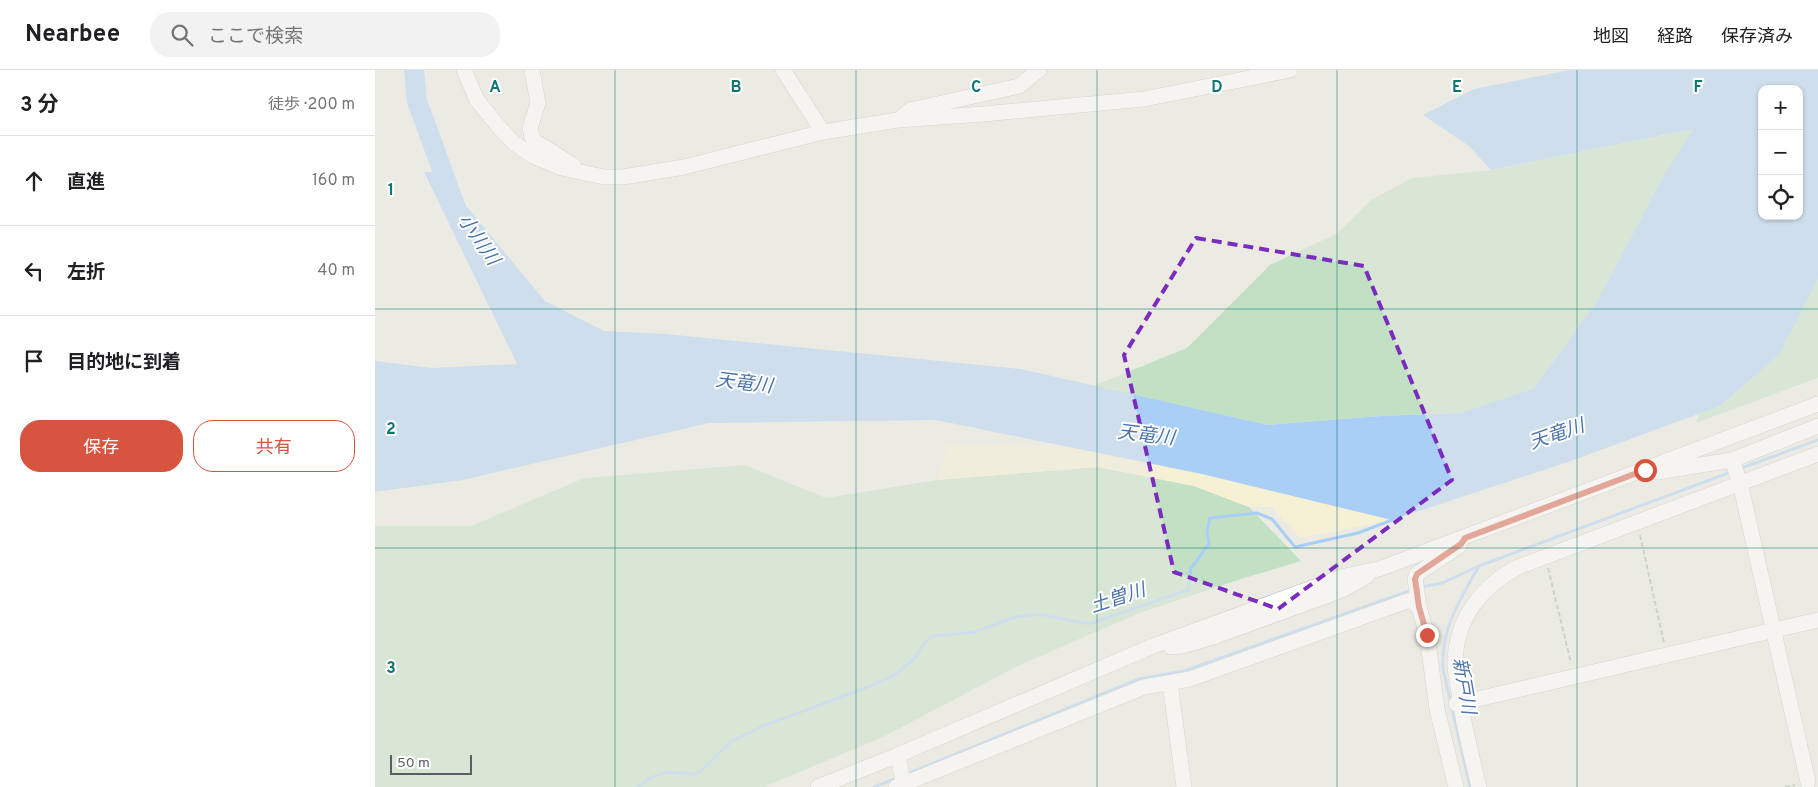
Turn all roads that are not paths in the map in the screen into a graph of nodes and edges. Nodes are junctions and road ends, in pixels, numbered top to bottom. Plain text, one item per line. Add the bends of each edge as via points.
1 (464, 70) edge
2 (532, 70) edge
3 (783, 70) edge
4 (1039, 70) edge
5 (1290, 70) edge
6 (898, 120) junction
7 (823, 132) junction
8 (587, 175) junction
9 (1818, 404) edge
10 (1818, 426) edge
11 (1818, 454) edge
12 (1645, 470) junction
13 (1736, 471) junction
14 (1465, 538) junction
15 (1379, 570) junction
16 (1333, 580) junction
17 (1417, 594) junction
18 (1326, 596) junction
19 (1818, 620) edge
20 (1773, 630) junction
21 (1147, 648) junction
22 (1170, 683) junction
23 (1458, 704) junction
24 (898, 755) junction
25 (901, 782) edge
26 (1808, 782) dead end
27 (818, 787) edge
28 (1184, 787) edge
29 (1456, 787) edge
30 (1479, 787) edge

1 - 8 street via 477,100 514,143 533,156
2 - 8 street via 538,103 530,128 532,137
3 - 7 street
4 - 6 street via 1019,86 910,110
5 - 6 street via 1144,99
6 - 7 street
7 - 8 street via 684,167 623,177
9 - 12 street
10 - 13 street
11 - 13 street
12 - 13 street
12 - 14 street
13 - 20 street
13 - 23 street via 1637,522 1548,556 1495,582 1475,600 1459,636 1455,660
14 - 15 street
14 - 17 street via 1417,574
15 - 16 street
15 - 18 street
16 - 18 street
16 - 21 street
17 - 22 street via 1410,600 1190,679
17 - 29 street via 1427,635 1437,709
18 - 21 street via 1182,646
19 - 20 street
20 - 23 street
20 - 26 street
21 - 24 street
22 - 25 street via 1144,687
22 - 28 street
23 - 30 street
24 - 25 street
24 - 27 street

